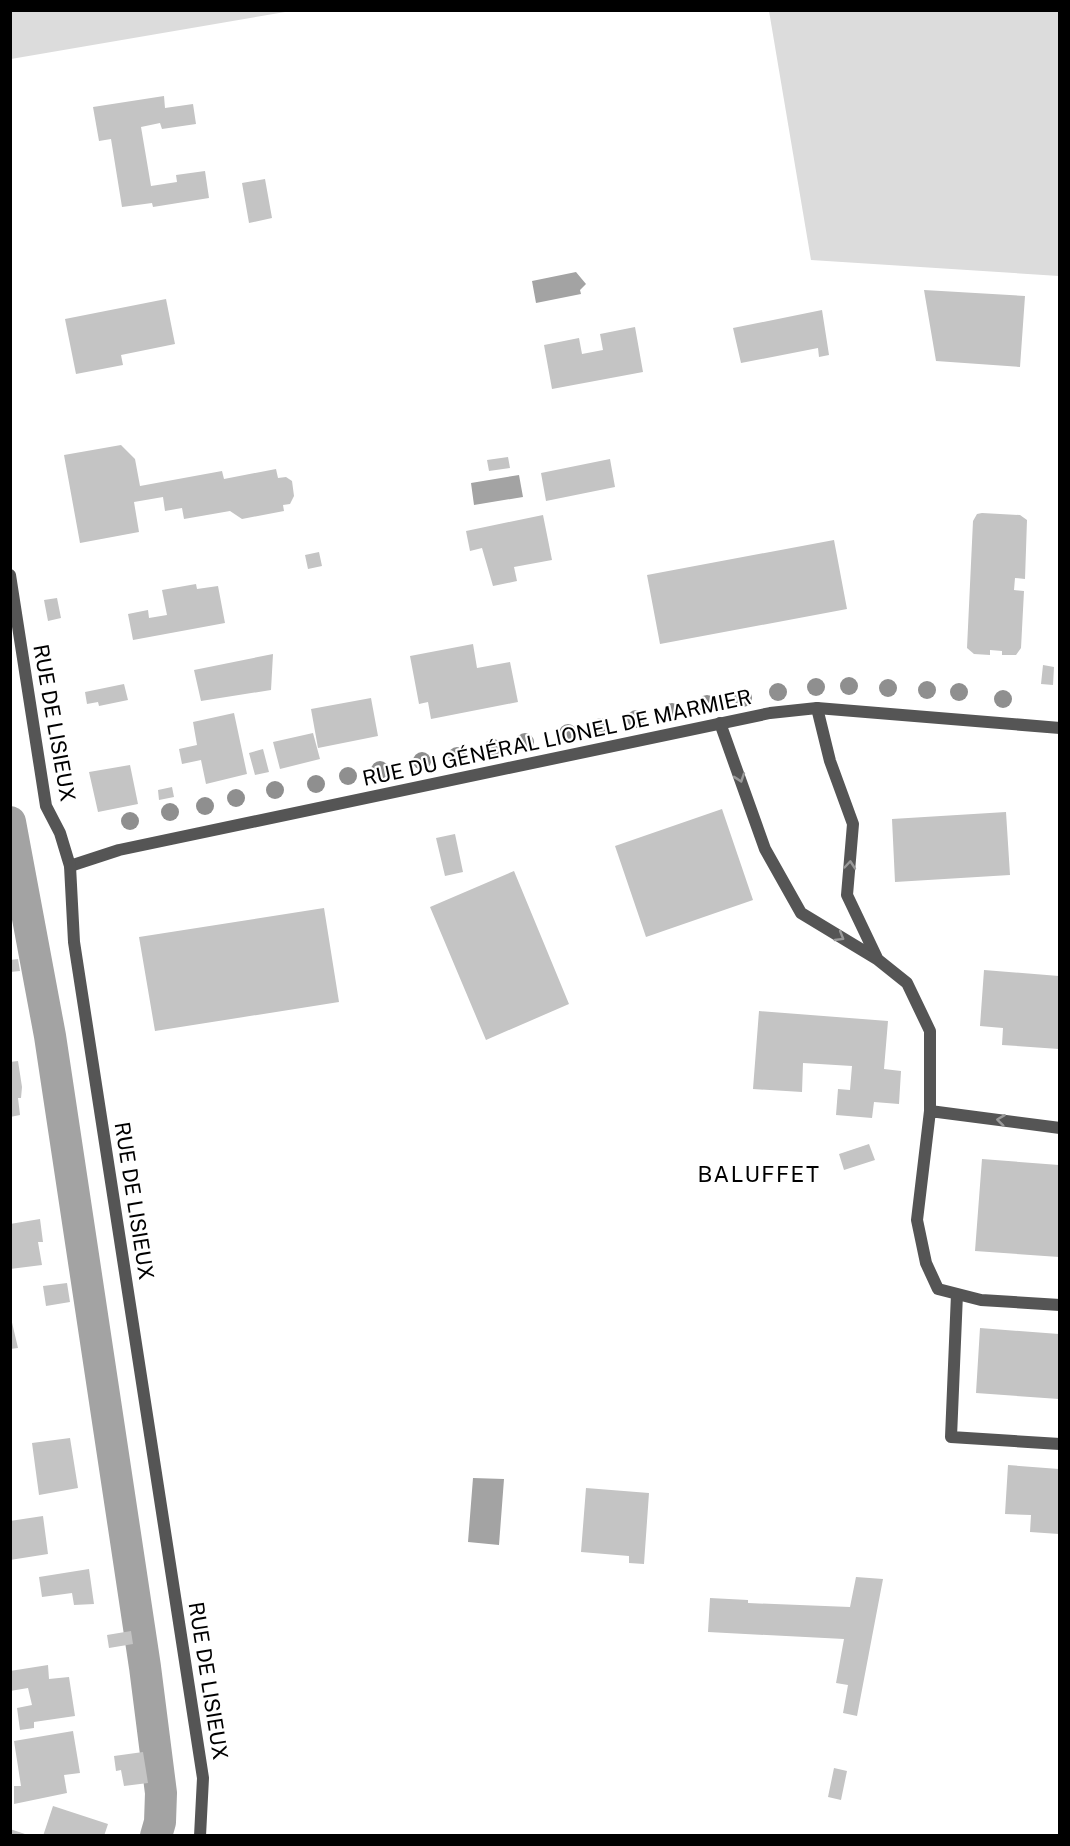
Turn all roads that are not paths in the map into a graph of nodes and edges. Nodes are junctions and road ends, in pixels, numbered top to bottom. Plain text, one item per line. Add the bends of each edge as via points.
1 (10, 575) edge
2 (817, 708) junction
3 (720, 723) junction
4 (1059, 728) edge
5 (70, 867) junction
6 (877, 959) junction
7 (930, 1111) junction
8 (1059, 1128) edge
9 (957, 1294) junction
10 (1059, 1305) edge
11 (1059, 1444) edge
12 (200, 1836) edge

1 - 5 street, RUE DE LISIEUX via 46,806 60,833
2 - 3 street, RUE DU GÉNÉRAL LIONEL DE MARMIER
2 - 4 street, RUE DU GÉNÉRAL LIONEL DE MARMIER
6 -> 2 street via 847,895 853,824 830,761
3 - 5 street, RUE DU GÉNÉRAL LIONEL DE MARMIER via 118,850
3 -> 6 street via 765,849 801,914
5 - 12 street, RUE DE LISIEUX via 74,942 203,1778
6 - 7 street via 907,983 930,1030
8 -> 7 street
7 - 9 street via 917,1220 926,1263 938,1289
9 - 10 street via 981,1300
9 - 11 street via 951,1437

